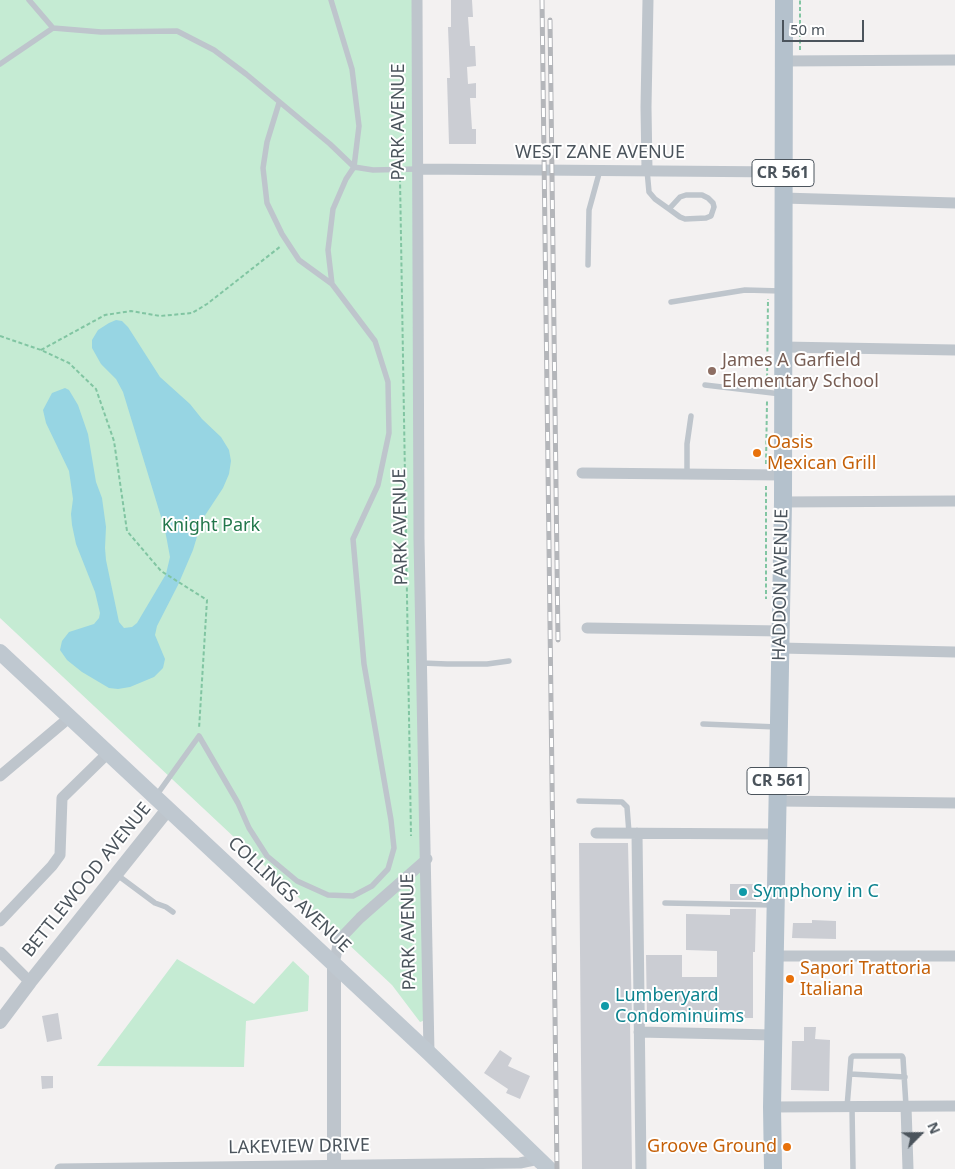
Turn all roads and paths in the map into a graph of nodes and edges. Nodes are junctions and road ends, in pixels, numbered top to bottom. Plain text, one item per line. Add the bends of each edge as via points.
1 (29, 0) edge
2 (331, 0) edge
3 (417, 0) edge
4 (648, 0) edge
5 (784, 0) edge
6 (800, 0) edge
7 (53, 28) junction
8 (955, 60) edge
9 (791, 61) junction
10 (0, 64) edge
11 (279, 103) junction
12 (354, 167) junction
13 (400, 170) junction
14 (418, 170) junction
15 (600, 170) junction
16 (647, 170) junction
17 (783, 172) junction
18 (783, 198) junction
19 (955, 202) edge
20 (669, 209) junction
21 (286, 242) junction
22 (588, 265) dead end
23 (332, 284) junction
24 (776, 290) junction
25 (671, 302) dead end
26 (0, 336) edge
27 (783, 347) junction
28 (41, 350) junction
29 (955, 350) edge
30 (704, 385) dead end
31 (775, 393) junction
32 (691, 416) dead end
33 (582, 473) dead end
34 (687, 474) junction
35 (774, 475) junction
36 (955, 501) edge
37 (783, 502) junction
38 (766, 602) dead end
39 (587, 628) dead end
40 (781, 640) junction
41 (955, 652) edge
42 (1, 654) edge
43 (509, 661) dead end
44 (422, 662) junction
45 (70, 717) junction
46 (703, 724) dead end
47 (779, 727) junction
48 (199, 736) junction
49 (108, 753) junction
50 (0, 776) edge
51 (155, 797) junction
52 (579, 801) dead end
53 (778, 801) junction
54 (955, 803) edge
55 (168, 809) junction
56 (596, 833) dead end
57 (633, 833) junction
58 (776, 834) junction
59 (411, 836) dead end
60 (427, 859) junction
61 (116, 874) junction
62 (665, 903) dead end
63 (775, 904) junction
64 (173, 912) dead end
65 (0, 921) edge
66 (0, 952) edge
67 (775, 956) junction
68 (955, 956) edge
69 (334, 964) junction
70 (30, 982) junction
71 (0, 1022) edge
72 (639, 1032) junction
73 (773, 1035) junction
74 (429, 1054) junction
75 (850, 1074) junction
76 (904, 1076) junction
77 (906, 1106) junction
78 (955, 1106) edge
79 (772, 1107) junction
80 (850, 1107) junction
81 (542, 1166) edge
82 (334, 1167) edge
83 (131, 1168) edge
84 (60, 1169) edge
85 (641, 1169) edge
86 (773, 1169) edge
87 (853, 1169) edge
88 (908, 1169) edge

1 - 7 lane
2 - 12 lane via 352,69 359,126
3 - 14 street, PARK AVENUE
4 - 16 street
5 - 9 main road, HADDON AVENUE / CR 561
6 - 9 path
7 - 10 lane
7 - 11 lane via 101,32 177,31 214,50
8 - 9 street
9 - 17 main road, HADDON AVENUE / CR 561
11 - 12 lane
11 - 21 lane via 263,168 267,202
12 - 13 lane
12 - 23 lane via 333,209 328,250
13 - 14 lane
13 - 59 path
14 - 15 street, WEST ZANE AVENUE
14 - 44 street, PARK AVENUE
15 - 16 street, WEST ZANE AVENUE
15 - 22 lane via 589,210
16 - 17 street, WEST ZANE AVENUE
16 - 20 lane via 650,192
17 - 18 main road, HADDON AVENUE / CR 561
18 - 19 street
18 - 24 main road, HADDON AVENUE / CR 561
20 - 20 lane via 685,219 711,216 714,207 702,195 686,195
21 - 23 lane via 299,260
21 - 28 path via 192,314 160,316 132,311 105,315
23 - 48 lane via 375,340 388,382 389,433 378,485 353,539 364,664 394,848 388,869 372,886 353,896 328,895 296,880 267,856
24 - 25 lane via 745,290
24 - 27 main road, HADDON AVENUE / CR 561
24 - 31 path
26 - 28 path
27 - 29 street
27 - 31 main road, HADDON AVENUE / CR 561
28 - 48 path via 69,363 96,390 114,441 127,530 161,570 207,600
30 - 31 lane
31 - 35 main road, HADDON AVENUE / CR 561
31 - 35 path
32 - 34 lane
33 - 34 street
34 - 35 street
35 - 37 main road, HADDON AVENUE / CR 561
35 - 38 path
36 - 37 street
37 - 40 main road, HADDON AVENUE / CR 561
39 - 40 street
40 - 41 street
40 - 47 main road, HADDON AVENUE / CR 561
42 - 45 main road, COLLINGS AVENUE
43 - 44 lane via 487,664
44 - 60 street, PARK AVENUE
45 - 49 main road, COLLINGS AVENUE
45 - 50 street
46 - 47 lane
47 - 53 main road, HADDON AVENUE / CR 561
48 - 51 lane
49 - 51 main road, COLLINGS AVENUE
49 - 65 street via 62,798 60,855
51 - 55 main road, COLLINGS AVENUE
52 - 57 lane via 622,802 627,807
53 - 54 street
53 - 58 main road, HADDON AVENUE / CR 561
55 - 61 street, BETTLEWOOD AVENUE
55 - 69 main road, COLLINGS AVENUE
56 - 57 street
57 - 58 street
57 - 72 street
58 - 63 main road, HADDON AVENUE / CR 561
60 - 69 street via 339,940
60 - 74 street, PARK AVENUE
61 - 64 lane
61 - 70 street, BETTLEWOOD AVENUE
62 - 63 lane
63 - 67 main road, HADDON AVENUE / CR 561
66 - 70 street
67 - 68 street
67 - 73 main road, HADDON AVENUE / CR 561
69 - 74 main road, COLLINGS AVENUE
69 - 82 street
70 - 71 street, BETTLEWOOD AVENUE
72 - 73 street
72 - 85 street
73 - 79 main road, HADDON AVENUE / CR 561
74 - 81 main road, COLLINGS AVENUE
75 - 76 lane
75 - 76 lane via 853,1056 902,1056
75 - 80 lane
76 - 77 lane
77 - 78 street
77 - 80 street
77 - 88 street
79 - 80 street
79 - 86 main road, HADDON AVENUE / CR 561
80 - 87 lane
81 - 82 street, LAKEVIEW DRIVE via 520,1163
82 - 83 street, LAKEVIEW DRIVE
83 - 84 street, LAKEVIEW DRIVE

